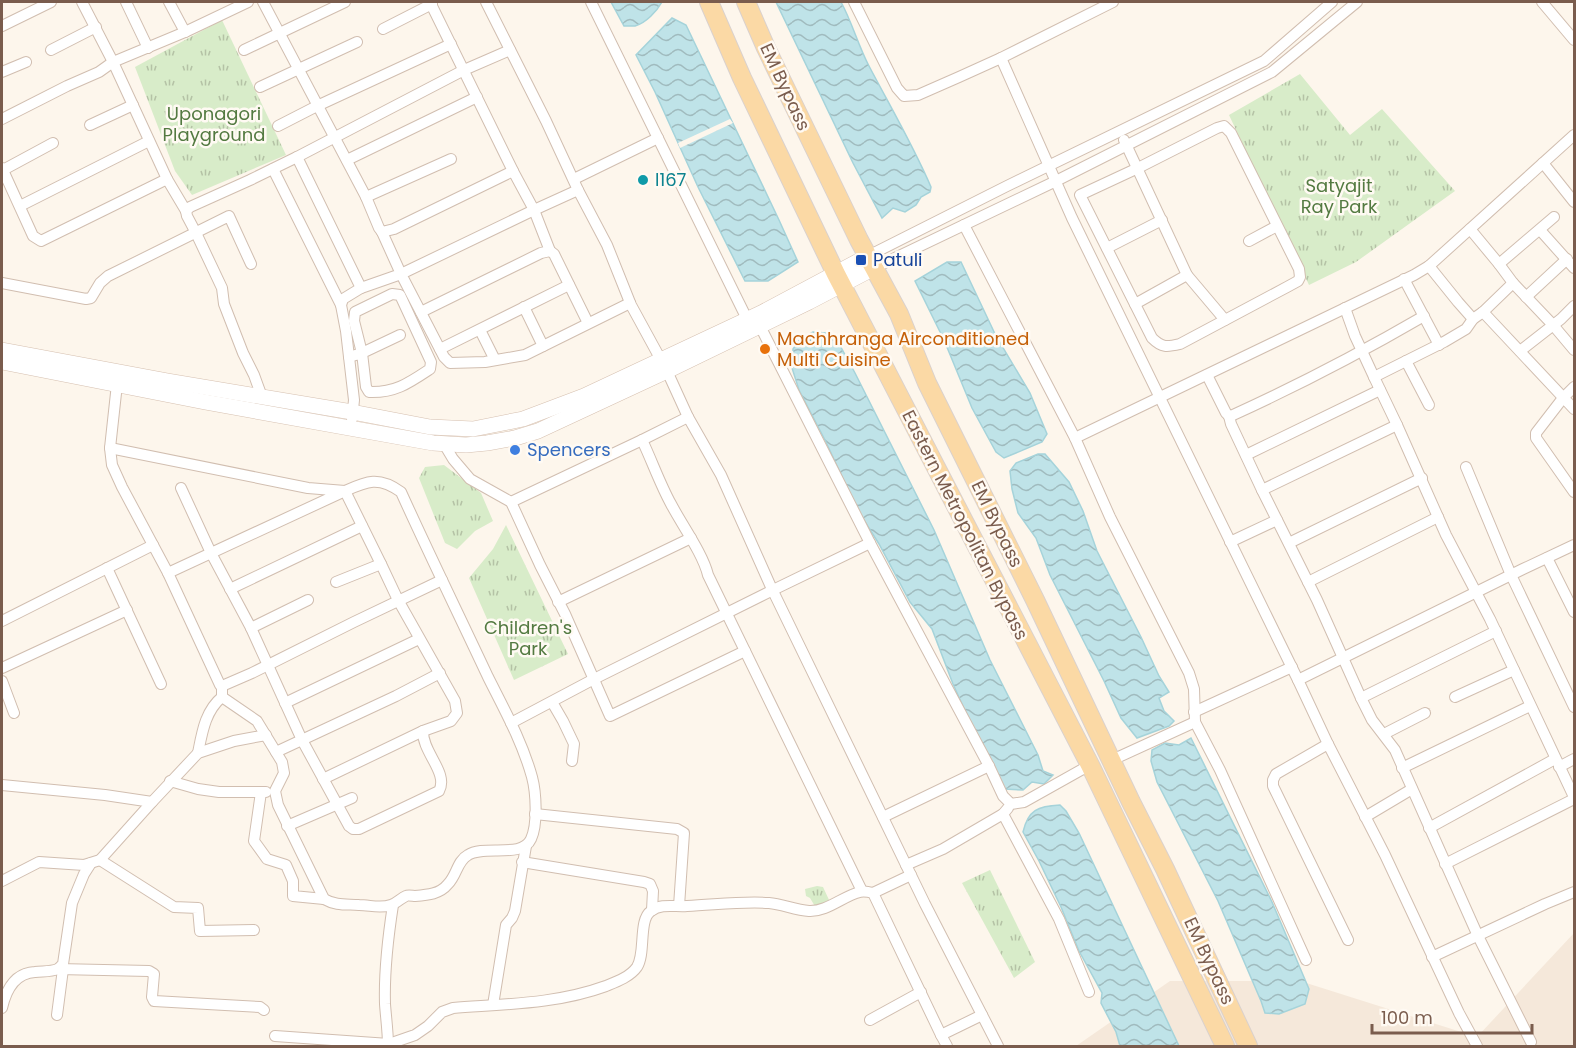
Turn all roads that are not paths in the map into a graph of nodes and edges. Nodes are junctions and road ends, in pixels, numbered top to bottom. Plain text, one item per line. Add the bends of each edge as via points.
1 (24, 2) edge
2 (51, 2) edge
3 (82, 2) edge
4 (126, 2) edge
5 (170, 2) edge
6 (248, 2) edge
7 (263, 2) edge
8 (345, 2) edge
9 (486, 2) edge
10 (591, 2) edge
11 (709, 2) edge
12 (746, 2) edge
13 (854, 2) edge
14 (1113, 2) edge
15 (1332, 2) edge
16 (1542, 2) edge
17 (431, 3) edge
18 (1351, 4) edge
19 (222, 7) edge
20 (28, 14) junction
21 (2, 26) edge
22 (96, 27) junction
23 (383, 29) dead end
24 (185, 32) junction
25 (279, 34) junction
26 (1575, 40) edge
27 (357, 42) dead end
28 (452, 44) junction
29 (148, 48) junction
30 (51, 50) dead end
31 (244, 50) dead end
32 (510, 50) junction
33 (1001, 58) junction
34 (26, 62) dead end
35 (113, 62) junction
36 (299, 69) junction
37 (464, 70) junction
38 (2, 72) edge
39 (1216, 85) junction
40 (260, 87) dead end
41 (477, 97) junction
42 (1221, 97) junction
43 (133, 105) junction
44 (317, 106) junction
45 (2, 119) edge
46 (90, 124) dead end
47 (278, 126) dead end
48 (1120, 132) junction
49 (1575, 135) edge
50 (335, 136) junction
51 (658, 138) junction
52 (149, 141) junction
53 (53, 143) dead end
54 (1127, 144) junction
55 (297, 157) junction
56 (451, 159) dead end
57 (347, 160) junction
58 (1543, 163) junction
59 (1049, 166) junction
60 (1138, 168) junction
61 (2, 169) edge
62 (273, 169) junction
63 (513, 171) junction
64 (167, 179) junction
65 (574, 179) junction
66 (1056, 181) junction
67 (578, 190) junction
68 (366, 197) junction
69 (1574, 199) edge
70 (970, 204) junction
71 (20, 206) junction
72 (534, 210) junction
73 (186, 211) junction
74 (1554, 217) dead end
75 (976, 219) junction
76 (1162, 220) junction
77 (964, 225) junction
78 (1277, 226) junction
79 (1470, 229) junction
80 (1540, 230) junction
81 (382, 232) junction
82 (196, 233) junction
83 (1248, 241) dead end
84 (1107, 248) junction
85 (549, 250) junction
86 (871, 262) junction
87 (251, 264) dead end
88 (1499, 264) junction
89 (1571, 264) edge
90 (1429, 266) junction
91 (401, 274) junction
92 (1187, 275) junction
93 (839, 279) junction
94 (1404, 279) junction
95 (2, 283) edge
96 (1513, 283) junction
97 (568, 285) junction
98 (362, 288) junction
99 (1526, 297) junction
100 (630, 303) junction
101 (1135, 304) junction
102 (341, 305) junction
103 (1575, 306) edge
104 (524, 308) junction
105 (1345, 308) junction
106 (421, 312) junction
107 (1483, 312) junction
108 (1424, 316) junction
109 (1473, 319) junction
110 (1225, 320) junction
111 (753, 322) junction
112 (588, 323) junction
113 (1553, 325) junction
114 (480, 330) junction
115 (400, 335) dead end
116 (1439, 345) junction
117 (543, 346) junction
118 (440, 349) junction
119 (2, 350) edge
120 (1575, 350) edge
121 (1520, 351) junction
122 (1362, 352) junction
123 (362, 353) junction
124 (349, 357) junction
125 (495, 360) junction
126 (1406, 361) junction
127 (2, 362) edge
128 (663, 365) junction
129 (1207, 375) junction
130 (1374, 377) junction
131 (117, 384) junction
132 (1575, 387) edge
133 (1380, 390) junction
134 (207, 395) junction
135 (262, 397) junction
136 (1160, 397) junction
137 (1563, 398) junction
138 (1429, 405) dead end
139 (1575, 409) edge
140 (352, 412) junction
141 (1228, 416) junction
142 (688, 417) junction
143 (1396, 425) junction
144 (351, 428) junction
145 (1075, 438) junction
146 (642, 440) junction
147 (444, 444) junction
148 (110, 448) junction
149 (1246, 455) junction
150 (1466, 467) dead end
151 (1422, 478) junction
152 (181, 488) dead end
153 (1262, 490) junction
154 (345, 491) junction
155 (1575, 492) edge
156 (511, 502) junction
157 (1438, 516) junction
158 (1277, 520) junction
159 (362, 526) junction
160 (691, 538) junction
161 (1230, 542) junction
162 (870, 543) junction
163 (1288, 543) junction
164 (153, 545) junction
165 (1575, 545) edge
166 (211, 553) junction
167 (1547, 558) junction
168 (381, 564) junction
169 (107, 568) junction
170 (168, 573) junction
171 (1511, 575) junction
172 (442, 580) junction
173 (336, 582) dead end
174 (1308, 582) junction
175 (230, 590) junction
176 (773, 590) junction
177 (1476, 592) junction
178 (308, 600) dead end
179 (398, 600) junction
180 (558, 602) junction
181 (127, 610) junction
182 (1575, 612) edge
183 (726, 613) junction
184 (2, 621) edge
185 (251, 628) junction
186 (1496, 631) junction
187 (419, 639) junction
188 (745, 651) junction
189 (1343, 658) junction
190 (268, 665) junction
191 (1292, 667) junction
192 (2, 668) edge
193 (1514, 670) junction
194 (440, 673) junction
195 (594, 679) junction
196 (1298, 680) junction
197 (2, 681) edge
198 (161, 684) dead end
199 (222, 692) junction
200 (1455, 697) dead end
201 (1361, 698) junction
202 (552, 702) junction
203 (285, 703) junction
204 (1530, 706) junction
205 (1575, 707) edge
206 (1425, 713) dead end
207 (14, 714) dead end
208 (1195, 717) junction
209 (511, 723) junction
210 (423, 731) junction
211 (1384, 734) junction
212 (266, 735) junction
213 (302, 740) junction
214 (1328, 744) junction
215 (276, 752) junction
216 (198, 753) junction
217 (1575, 759) edge
218 (1112, 760) junction
219 (572, 761) dead end
220 (1557, 763) junction
221 (1090, 765) junction
222 (989, 766) junction
223 (1402, 768) junction
224 (323, 779) junction
225 (171, 782) junction
226 (2, 785) edge
227 (1412, 789) junction
228 (276, 791) junction
229 (261, 792) junction
230 (352, 798) dead end
231 (1575, 798) edge
232 (152, 802) junction
233 (337, 804) junction
234 (1011, 804) junction
235 (535, 814) junction
236 (1003, 814) junction
237 (883, 817) junction
238 (1365, 817) junction
239 (287, 826) junction
240 (1429, 828) junction
241 (526, 846) junction
242 (96, 862) junction
243 (522, 862) junction
244 (1445, 864) junction
245 (909, 870) junction
246 (2, 881) edge
247 (862, 891) junction
248 (1575, 892) edge
249 (873, 893) junction
250 (324, 899) junction
251 (393, 905) junction
252 (679, 906) junction
253 (652, 910) junction
254 (254, 930) dead end
255 (1478, 936) junction
256 (1348, 940) dead end
257 (1432, 957) junction
258 (1306, 960) dead end
259 (61, 969) junction
260 (921, 992) junction
261 (1089, 992) dead end
262 (2, 1005) edge
263 (494, 1005) junction
264 (264, 1010) dead end
265 (57, 1015) dead end
266 (982, 1015) junction
267 (870, 1020) dead end
268 (941, 1035) junction
269 (275, 1036) dead end
270 (1531, 1042) dead end
271 (388, 1045) edge
272 (946, 1047) edge
273 (998, 1047) edge
274 (1225, 1047) edge
275 (1248, 1047) edge
276 (1477, 1047) edge

1 - 20 street
2 - 20 street
3 - 22 street
4 - 29 street
5 - 24 street
6 - 19 street
7 - 25 street
8 - 25 street
9 - 32 street
10 - 51 street
11 - 93 main road, Eastern Metropolitan Bypass
12 - 86 main road, EM Bypass
13 - 33 street via 904,96 918,95
14 - 33 street
15 - 39 street via 1264,61
16 - 26 street
17 - 23 street
17 - 28 street
18 - 42 street via 1272,72
19 - 24 street
20 - 21 street
22 - 30 street
22 - 35 street
24 - 29 street
25 - 31 street
25 - 36 street
27 - 36 street
28 - 37 street
28 - 44 street
29 - 35 street
32 - 37 street
32 - 65 street
33 - 59 street
34 - 38 street
35 - 43 street
35 - 45 street
36 - 40 street
36 - 44 street
37 - 41 street
37 - 50 street
39 - 42 street
39 - 48 street
41 - 57 street
41 - 63 street
42 - 54 street
43 - 46 street
43 - 52 street
44 - 47 street
44 - 50 street
48 - 54 street
48 - 59 street
49 - 58 street
50 - 55 street
50 - 57 street
51 - 65 street
51 - 111 street
52 - 64 street
52 - 71 street
53 - 61 street
54 - 60 street
54 - 66 street
55 - 62 street
55 - 98 street
56 - 68 street
57 - 68 street
58 - 69 street
58 - 79 street
59 - 66 street
59 - 70 street
60 - 76 street
60 - 78 street via 1224,126
60 - 84 street via 1080,195
61 - 71 street
62 - 73 street
62 - 102 street
63 - 72 street
63 - 81 street
64 - 71 street via 41,241 33,236
64 - 73 street
65 - 67 street
66 - 75 street
66 - 136 street
67 - 72 street
67 - 100 street via 607,245
68 - 81 street
70 - 75 street
70 - 86 street
72 - 85 street
72 - 91 street
73 - 82 street
74 - 80 street
75 - 77 street
76 - 84 street
76 - 92 street
77 - 86 street
77 - 145 street
78 - 83 street
78 - 110 street via 1299,269 1298,281
79 - 88 street
79 - 90 street
80 - 88 street
80 - 89 street
81 - 91 street
82 - 87 street via 229,216
82 - 95 street via 103,279 91,298
82 - 135 street via 222,288 224,304
84 - 101 street
85 - 97 street
85 - 106 street
86 - 93 main road
86 - 218 main road, EM Bypass
88 - 96 street
89 - 99 street
90 - 94 street
90 - 109 street
91 - 98 street
91 - 106 street
92 - 101 street
92 - 110 street
93 - 111 main road via 809,302
93 - 221 main road, Eastern Metropolitan Bypass
94 - 105 street
94 - 108 street
96 - 99 street
96 - 107 street
97 - 104 street
97 - 112 street
98 - 102 street via 343,299
99 - 113 street
100 - 112 street
100 - 128 street
101 - 110 street via 1152,338 1168,346 1180,344
102 - 124 street
103 - 113 street
104 - 114 street
104 - 117 street
105 - 122 street
105 - 129 street
106 - 118 street
107 - 109 street
107 - 121 street
108 - 116 street
108 - 122 street
109 - 116 street via 1466,329
111 - 128 main road
111 - 162 street
112 - 117 street
113 - 120 street
113 - 121 street
114 - 118 street
114 - 125 street
115 - 123 street
116 - 126 street
117 - 125 street via 525,355
118 - 125 street via 450,363
119 - 134 main road
121 - 137 street
122 - 130 street
122 - 141 street
123 - 123 street via 355,312 392,294 400,295 431,362 430,369 402,387 369,392
123 - 124 street
124 - 140 street
126 - 130 street
126 - 138 street
127 - 131 main road
128 - 140 main road via 523,419 473,429 430,427
128 - 142 street
128 - 147 main road via 538,431 487,443
129 - 136 street
129 - 141 street
130 - 133 street
131 - 134 main road
131 - 148 street
132 - 137 street
133 - 143 street
133 - 149 street
134 - 135 main road
134 - 144 main road
135 - 140 main road
136 - 145 street
136 - 161 street
137 - 139 street
137 - 155 street via 1536,438
140 - 144 street
141 - 149 street
142 - 146 street
142 - 176 street via 721,475
143 - 151 street
143 - 153 street
144 - 147 main road
145 - 208 street via 1189,673
146 - 156 street
146 - 160 street
147 - 156 street via 470,479
148 - 154 street via 308,488
148 - 164 street via 112,465
149 - 153 street
150 - 171 street
151 - 157 street
151 - 163 street
152 - 166 street
153 - 158 street
154 - 159 street
154 - 166 street
154 - 172 street via 366,482 379,482 401,492
156 - 180 street
157 - 174 street
157 - 177 street
158 - 161 street
158 - 163 street
159 - 168 street
159 - 175 street
160 - 180 street
160 - 183 street
161 - 191 street
162 - 176 street
162 - 222 street
163 - 174 street
164 - 169 street
164 - 170 street
165 - 167 street
166 - 170 street
166 - 175 street
167 - 171 street
167 - 182 street
168 - 173 street
168 - 179 street
169 - 181 street
169 - 184 street
170 - 199 street
171 - 177 street
171 - 205 street
172 - 179 street
172 - 209 street
174 - 189 street
175 - 185 street
176 - 183 street
176 - 237 street
177 - 186 street
177 - 189 street
178 - 185 street
179 - 187 street
179 - 190 street
180 - 195 street
181 - 192 street
181 - 198 street
183 - 188 street
183 - 195 street
185 - 190 street
186 - 193 street
186 - 201 street
187 - 194 street
187 - 203 street
188 - 195 street via 610,716
188 - 247 street
189 - 196 street
189 - 201 street
190 - 199 street
190 - 203 street
191 - 196 street
191 - 208 street
193 - 200 street
193 - 204 street
194 - 210 street via 457,713 451,721
194 - 213 street
195 - 202 street
196 - 214 street
197 - 207 street
199 - 212 street via 257,721
199 - 216 street via 210,710
201 - 211 street
202 - 209 street
202 - 219 street via 574,744
203 - 213 street
204 - 220 street
204 - 223 street
206 - 211 street
208 - 218 street
208 - 258 street
209 - 235 street via 532,777
210 - 224 street
210 - 233 street via 424,743 442,779 439,791 359,829 349,826
211 - 223 street
212 - 215 street
212 - 216 street
213 - 215 street
213 - 224 street
214 - 238 street
214 - 256 street via 1276,774 1273,786
215 - 228 street via 284,773
216 - 225 street
217 - 220 street
218 - 275 main road, EM Bypass
220 - 231 street
220 - 240 street
221 - 234 street via 1024,802
221 - 274 main road, Eastern Metropolitan Bypass
222 - 234 street
222 - 237 street
223 - 227 street
224 - 233 street
225 - 229 street via 219,792
225 - 232 street
226 - 232 street
227 - 238 street
227 - 240 street
228 - 229 street
228 - 239 street
229 - 250 street via 254,841 267,859 286,865 293,881 293,896
230 - 233 street
231 - 244 street
232 - 242 street
233 - 239 street
234 - 236 street
235 - 241 street via 531,841
235 - 252 street via 684,832
236 - 245 street
236 - 261 street via 1059,919
237 - 245 street
238 - 257 street
239 - 250 street
240 - 244 street
241 - 243 street
241 - 251 street via 518,850 476,851 460,862 454,878 438,893 407,896
242 - 246 street via 39,862
242 - 254 street via 174,907 198,908 200,931
242 - 259 street via 84,874 72,903
243 - 253 street via 650,884
243 - 263 street via 515,911 506,925
244 - 255 street
245 - 249 street
245 - 266 street
247 - 249 street
247 - 252 street via 810,911 739,902
248 - 255 street
249 - 260 street
250 - 251 street via 342,905
251 - 271 street via 386,970
252 - 253 street
253 - 263 street via 644,927 636,968 617,982 564,998
255 - 257 street
255 - 270 street
257 - 276 street
259 - 262 street via 16,978
259 - 264 street via 150,972 154,974 154,1001
259 - 265 street
260 - 267 street
260 - 268 street
263 - 271 street via 442,1011 415,1035
266 - 268 street
266 - 273 street
268 - 272 street
269 - 271 street

